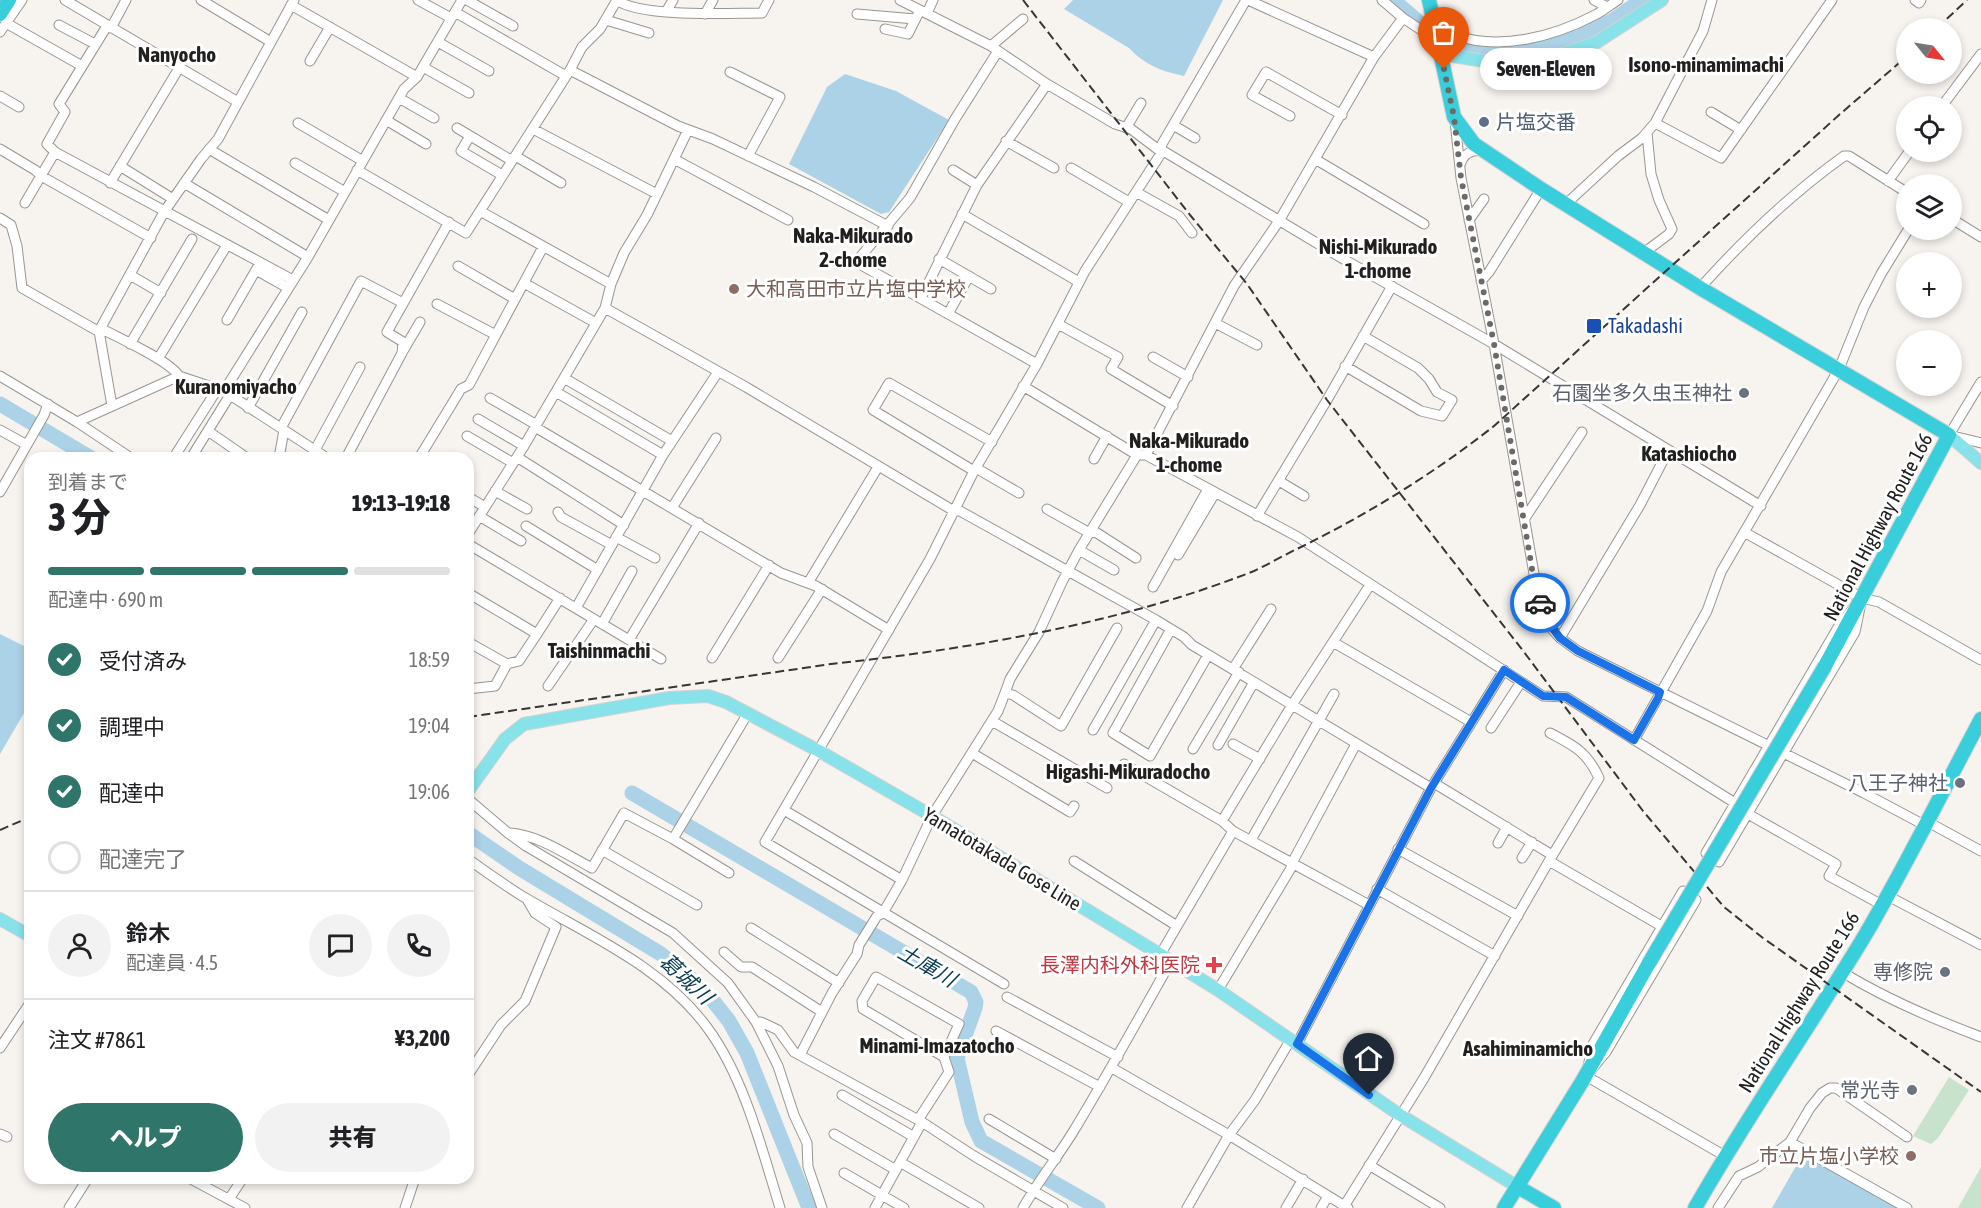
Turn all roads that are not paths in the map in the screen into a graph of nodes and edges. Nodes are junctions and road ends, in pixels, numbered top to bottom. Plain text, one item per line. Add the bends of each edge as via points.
1 (9, 0) edge
2 (22, 0) edge
3 (65, 0) edge
4 (126, 0) edge
5 (201, 0) edge
6 (418, 0) edge
7 (462, 0) edge
8 (467, 0) edge
9 (617, 0) edge
10 (673, 0) edge
11 (713, 0) edge
12 (769, 0) edge
13 (900, 0) edge
14 (933, 0) edge
15 (1247, 0) edge
16 (1382, 0) edge
17 (1429, 0) edge
18 (1594, 0) edge
19 (1618, 0) edge
20 (1662, 0) edge
21 (1712, 0) edge
22 (1832, 0) edge
23 (1915, 0) edge
24 (1921, 0) edge
25 (293, 3) edge
26 (1606, 7) junction
27 (923, 11) junction
28 (666, 12) junction
29 (705, 14) junction
30 (857, 14) dead end
31 (453, 15) junction
32 (3, 18) edge
33 (1403, 18) junction
34 (915, 19) junction
35 (1023, 19) dead end
36 (606, 20) junction
37 (59, 25) dead end
38 (513, 26) dead end
39 (109, 27) junction
40 (330, 27) junction
41 (885, 29) dead end
42 (0, 32) edge
43 (649, 33) dead end
44 (1437, 37) junction
45 (271, 42) junction
46 (438, 42) junction
47 (96, 44) junction
48 (995, 49) junction
49 (1981, 54) edge
50 (1374, 57) junction
51 (310, 61) dead end
52 (82, 66) junction
53 (423, 67) junction
54 (179, 68) junction
55 (489, 71) dead end
56 (730, 72) dead end
57 (568, 73) junction
58 (417, 77) junction
59 (1047, 84) junction
60 (469, 93) dead end
61 (0, 96) edge
62 (1950, 96) edge
63 (399, 98) junction
64 (238, 102) junction
65 (1142, 103) dead end
66 (19, 107) dead end
67 (1711, 112) dead end
68 (1342, 115) junction
69 (1290, 116) dead end
70 (434, 117) dead end
71 (1454, 117) junction
72 (386, 120) junction
73 (298, 123) dead end
74 (1655, 123) junction
75 (1173, 125) junction
76 (457, 128) dead end
77 (1126, 128) junction
78 (533, 129) junction
79 (688, 130) junction
80 (1741, 130) junction
81 (1647, 133) junction
82 (470, 136) junction
83 (1195, 138) dead end
84 (1006, 141) junction
85 (426, 144) dead end
86 (0, 149) edge
87 (209, 149) junction
88 (1160, 151) junction
89 (55, 152) junction
90 (1491, 155) junction
91 (748, 156) junction
92 (512, 158) junction
93 (674, 159) junction
94 (1315, 159) junction
95 (363, 161) junction
96 (1902, 162) edge
97 (295, 164) dead end
98 (120, 166) junction
99 (1459, 166) junction
100 (1054, 168) dead end
101 (1071, 168) dead end
102 (357, 170) junction
103 (953, 170) dead end
104 (41, 174) junction
105 (502, 175) junction
106 (1888, 180) junction
107 (110, 183) junction
108 (184, 183) junction
109 (561, 183) dead end
110 (977, 185) junction
111 (1896, 185) edge
112 (1541, 189) junction
113 (345, 192) junction
114 (1136, 192) junction
115 (657, 194) junction
116 (173, 199) junction
117 (1484, 199) dead end
118 (1129, 202) junction
119 (25, 203) dead end
120 (1566, 204) junction
121 (480, 211) junction
122 (164, 212) junction
123 (962, 214) junction
124 (0, 218) edge
125 (329, 220) junction
126 (788, 220) dead end
127 (1470, 220) junction
128 (1279, 221) junction
129 (449, 222) junction
130 (1424, 224) dead end
131 (1962, 225) edge
132 (888, 226) junction
133 (1192, 233) dead end
134 (1981, 237) edge
135 (151, 238) junction
136 (192, 239) dead end
137 (1902, 240) edge
138 (227, 245) junction
139 (543, 247) junction
140 (1645, 252) junction
141 (308, 257) junction
142 (939, 259) junction
143 (458, 266) dead end
144 (258, 267) junction
145 (130, 275) junction
146 (969, 276) junction
147 (1480, 281) junction
148 (1079, 282) junction
149 (524, 283) junction
150 (290, 284) junction
151 (611, 284) junction
152 (1392, 286) junction
153 (1700, 288) junction
154 (991, 289) dead end
155 (160, 293) junction
156 (921, 298) junction
157 (515, 299) junction
158 (403, 303) junction
159 (437, 304) dead end
160 (605, 308) junction
161 (302, 312) dead end
162 (948, 314) junction
163 (227, 320) dead end
164 (420, 322) dead end
165 (596, 323) junction
166 (1215, 323) junction
167 (1058, 324) junction
168 (99, 331) junction
169 (496, 335) junction
170 (1363, 336) junction
171 (130, 344) junction
172 (1494, 344) junction
173 (1257, 345) dead end
174 (402, 353) junction
175 (1153, 357) dead end
176 (158, 360) junction
177 (1037, 364) junction
178 (1346, 366) junction
179 (360, 367) dead end
180 (1839, 369) junction
181 (718, 372) junction
182 (0, 376) edge
183 (179, 376) junction
184 (1188, 377) junction
185 (564, 378) junction
186 (1981, 382) edge
187 (1023, 386) junction
188 (224, 391) junction
189 (556, 392) junction
190 (490, 398) dead end
191 (48, 404) junction
192 (112, 406) junction
193 (1173, 406) junction
194 (249, 408) junction
195 (478, 419) dead end
196 (77, 422) junction
197 (535, 427) junction
198 (283, 429) junction
199 (0, 430) edge
200 (207, 431) junction
201 (1582, 432) dead end
202 (1949, 435) junction
203 (467, 436) dead end
204 (1107, 436) junction
205 (716, 438) dead end
206 (672, 441) junction
207 (992, 442) junction
208 (28, 443) junction
209 (1981, 443) edge
210 (524, 446) junction
211 (315, 450) junction
212 (1668, 451) junction
213 (122, 452) edge
214 (178, 452) edge
215 (195, 452) edge
216 (238, 452) edge
217 (280, 452) edge
218 (318, 452) edge
219 (349, 452) edge
220 (423, 452) edge
221 (663, 455) junction
222 (1141, 455) junction
223 (1094, 459) dead end
224 (515, 460) junction
225 (1981, 463) edge
226 (878, 467) junction
227 (975, 470) junction
228 (1278, 481) junction
229 (643, 490) junction
230 (0, 491) edge
231 (495, 491) junction
232 (1212, 491) junction
233 (1019, 493) dead end
234 (1304, 496) dead end
235 (474, 503) edge
236 (1761, 506) junction
237 (672, 508) junction
238 (526, 509) dead end
239 (1047, 509) dead end
240 (954, 511) junction
241 (482, 512) junction
242 (558, 512) dead end
243 (1257, 516) junction
244 (1525, 518) junction
245 (699, 523) junction
246 (474, 525) edge
247 (624, 525) junction
248 (526, 526) dead end
249 (1744, 532) junction
250 (1090, 533) junction
251 (521, 541) dead end
252 (614, 541) junction
253 (474, 547) edge
254 (1079, 550) junction
255 (655, 558) dead end
256 (1136, 558) dead end
257 (1176, 560) dead end
258 (769, 565) junction
259 (598, 570) junction
260 (1114, 570) dead end
261 (632, 571) dead end
262 (1068, 572) junction
263 (808, 583) junction
264 (1370, 585) junction
265 (1154, 587) dead end
266 (822, 589) junction
267 (474, 597) edge
268 (560, 598) junction
269 (1862, 598) junction
270 (576, 608) junction
271 (1271, 609) dead end
272 (1156, 620) junction
273 (598, 622) junction
274 (1118, 628) dead end
275 (1171, 629) junction
276 (889, 630) junction
277 (537, 634) junction
278 (1560, 638) junction
279 (629, 640) junction
280 (1333, 642) junction
281 (474, 645) edge
282 (1208, 655) junction
283 (778, 657) dead end
284 (661, 658) dead end
285 (712, 658) dead end
286 (1981, 660) edge
287 (507, 664) junction
288 (1504, 670) junction
289 (1236, 671) junction
290 (1254, 682) junction
291 (1521, 682) junction
292 (548, 686) dead end
293 (474, 688) edge
294 (1660, 692) junction
295 (1005, 693) junction
296 (1334, 694) dead end
297 (1292, 705) junction
298 (748, 713) junction
299 (1981, 719) edge
300 (1318, 720) junction
301 (992, 721) junction
302 (1471, 722) junction
303 (1491, 728) dead end
304 (1093, 730) dead end
305 (1550, 733) dead end
306 (1634, 740) junction
307 (1233, 744) dead end
308 (1356, 744) junction
309 (1218, 745) dead end
310 (1769, 747) junction
311 (1193, 749) dead end
312 (819, 751) junction
313 (972, 753) junction
314 (1784, 753) junction
315 (1260, 759) junction
316 (1124, 764) dead end
317 (474, 783) edge
318 (1432, 786) junction
319 (1107, 788) dead end
320 (1735, 803) junction
321 (474, 804) edge
322 (1074, 806) dead end
323 (784, 810) junction
324 (1748, 814) junction
325 (932, 816) junction
326 (1222, 821) junction
327 (1927, 824) junction
328 (1507, 828) junction
329 (1233, 831) junction
330 (508, 833) junction
331 (673, 839) junction
332 (1251, 840) junction
333 (1532, 842) junction
334 (1498, 843) dead end
335 (1398, 849) junction
336 (602, 850) junction
337 (1981, 851) edge
338 (1522, 858) dead end
339 (1551, 858) junction
340 (1074, 861) dead end
341 (474, 863) edge
342 (1293, 863) junction
343 (729, 873) dead end
344 (902, 880) junction
345 (1377, 889) junction
346 (526, 899) junction
347 (1885, 901) junction
348 (1369, 904) junction
349 (697, 905) dead end
350 (883, 913) junction
351 (1518, 916) junction
352 (0, 919) edge
353 (1177, 926) junction
354 (1663, 927) junction
355 (751, 928) dead end
356 (24, 933) edge
357 (1981, 945) edge
358 (724, 952) dead end
359 (1494, 956) junction
360 (1166, 958) junction
361 (1842, 972) junction
362 (839, 983) junction
363 (1004, 984) dead end
364 (1218, 990) junction
365 (1007, 997) dead end
366 (24, 1012) edge
367 (822, 1012) junction
368 (756, 1022) junction
369 (996, 1032) dead end
370 (1981, 1037) edge
371 (1294, 1042) junction
372 (0, 1048) edge
373 (800, 1055) junction
374 (944, 1057) junction
375 (1118, 1057) junction
376 (474, 1066) edge
377 (1112, 1068) junction
378 (1586, 1076) junction
379 (1100, 1087) junction
380 (842, 1095) dead end
381 (1400, 1115) junction
382 (989, 1119) dead end
383 (920, 1121) junction
384 (834, 1134) dead end
385 (1229, 1135) junction
386 (914, 1137) junction
387 (1906, 1137) dead end
388 (1790, 1142) junction
389 (1725, 1156) junction
390 (1056, 1159) junction
391 (1369, 1165) junction
392 (898, 1166) junction
393 (844, 1173) dead end
394 (1303, 1179) junction
395 (84, 1184) edge
396 (200, 1184) edge
397 (239, 1184) edge
398 (413, 1184) edge
399 (1518, 1187) junction
400 (1033, 1190) junction
401 (882, 1195) junction
402 (1328, 1196) junction
403 (229, 1199) junction
404 (1345, 1207) edge
405 (69, 1208) edge
406 (245, 1208) edge
407 (405, 1208) edge
408 (780, 1208) edge
409 (822, 1208) edge
410 (875, 1208) edge
411 (904, 1208) edge
412 (979, 1208) edge
413 (1023, 1208) edge
414 (1063, 1208) edge
415 (1187, 1208) edge
416 (1286, 1208) edge
417 (1321, 1208) edge
418 (1440, 1208) edge
419 (1504, 1208) edge
420 (1554, 1208) edge
421 (1695, 1208) edge
422 (1718, 1208) edge
423 (1907, 1208) edge

1 - 32 highway
2 - 32 street
3 - 39 street
4 - 39 street
5 - 45 street
6 - 31 street
7 - 31 street
8 - 38 street
9 - 28 street
9 - 36 street
10 - 28 street
11 - 29 street
12 - 29 street via 762,13
13 - 27 street
14 - 27 street
15 - 50 street
15 - 75 street
16 - 33 street
17 - 44 highway, National Highway Route 166
18 - 26 street
19 - 26 street
20 - 44 main road via 1597,42 1549,59 1502,64
21 - 74 street via 1702,31
22 - 80 street
23 - 24 street
25 - 40 street
25 - 45 street
26 - 44 street via 1558,31 1524,40 1473,40 1453,34
27 - 34 street
27 - 48 street
28 - 29 street
30 - 34 street
31 - 46 street
31 - 57 street
32 - 42 street
32 - 52 street
33 - 44 street
33 - 50 street
34 - 41 street via 908,34
35 - 48 street
36 - 43 street
36 - 57 street via 582,47
37 - 47 street
39 - 47 street
39 - 54 street
40 - 51 street
40 - 58 street
44 - 71 highway, National Highway Route 166
45 - 64 street
46 - 53 street
46 - 55 street
47 - 52 street
48 - 59 street
48 - 132 street via 910,198
49 - 62 street
50 - 68 street
52 - 89 street via 59,104 65,112 46,144
53 - 58 street
53 - 60 street
54 - 64 street
54 - 98 street
56 - 91 street via 780,97
57 - 78 street
57 - 79 street
58 - 63 street
59 - 77 street
59 - 84 street
61 - 66 street
63 - 70 street
63 - 72 street
64 - 87 street via 219,139
65 - 77 street
67 - 80 street
68 - 69 street via 1266,72 1252,95
68 - 94 street
71 - 90 highway, National Highway Route 166 via 1474,144
71 - 99 street
72 - 85 street
72 - 95 street
73 - 95 street
74 - 80 street via 1721,158
74 - 81 street
75 - 83 street
75 - 88 street
76 - 82 street
77 - 88 street
78 - 92 street
78 - 115 street
79 - 91 street
79 - 93 street
81 - 120 street
81 - 140 street via 1651,174 1672,229
82 - 92 street
82 - 105 street via 461,151
84 - 100 street
84 - 110 street
86 - 104 street
87 - 108 street
87 - 125 street
88 - 114 street
88 - 128 street
89 - 104 street
89 - 107 street
90 - 99 street via 1478,150 1469,152
90 - 112 highway, National Highway Route 166
91 - 132 street
92 - 105 street
92 - 109 street via 517,157
93 - 115 street
93 - 126 street
94 - 128 street
94 - 130 street
95 - 102 street
96 - 106 street
97 - 113 street
98 - 107 street
98 - 116 street
99 - 127 street
101 - 118 street
102 - 113 street
102 - 129 street
103 - 110 street
104 - 119 street
104 - 135 street
105 - 121 street
106 - 111 street
106 - 153 street via 1844,156 1736,248
107 - 122 street
108 - 116 street
108 - 141 street
110 - 123 street
112 - 120 highway, National Highway Route 166
112 - 147 street
113 - 125 street
114 - 118 street
114 - 133 street via 1179,216
115 - 151 street
116 - 122 street
117 - 127 street
118 - 148 street
120 - 140 highway, National Highway Route 166
121 - 129 street via 466,233
121 - 139 street
122 - 135 street
122 - 138 street
123 - 142 street
123 - 148 street
124 - 168 street via 10,225 22,288
125 - 141 street
127 - 147 street
128 - 152 street
128 - 166 street via 1234,286
129 - 158 street
131 - 134 street
132 - 156 street via 856,262
135 - 145 street
136 - 155 street
137 - 180 street via 1864,307
138 - 144 street
138 - 176 street
139 - 149 street
139 - 151 street
140 - 153 highway, National Highway Route 166
141 - 150 street
142 - 146 street
142 - 156 street
143 - 157 street
144 - 150 street
144 - 163 street
145 - 155 street
145 - 168 street
146 - 154 street
146 - 162 street
147 - 172 street
148 - 167 street
149 - 157 street
149 - 165 street
150 - 188 street
151 - 160 street
152 - 170 street
152 - 172 street
153 - 180 highway, National Highway Route 166
155 - 171 street
156 - 162 street
157 - 169 street
158 - 174 street via 387,332 403,342
158 - 198 street via 361,281
159 - 169 street
160 - 165 street
160 - 181 street
161 - 194 street
162 - 177 street
164 - 174 street
165 - 185 street
166 - 173 street
166 - 184 street
167 - 177 street
167 - 193 street via 1118,357 1111,369
168 - 171 street
168 - 192 street
169 - 220 street via 469,385 461,389
170 - 178 street
170 - 178 street via 1418,368 1437,392 1452,400 1442,416 1421,411
171 - 176 street
172 - 212 street
172 - 244 street
174 - 219 street
175 - 184 street
176 - 183 street
177 - 187 street
178 - 228 street
179 - 211 street
180 - 202 highway, National Highway Route 166
180 - 236 street
181 - 206 street
181 - 226 street
182 - 191 street
183 - 188 street
183 - 192 street
184 - 193 street
185 - 189 street
185 - 206 street
186 - 202 street
187 - 204 street
187 - 207 street
188 - 194 street
188 - 200 street
188 - 214 street
189 - 197 street
189 - 221 street
190 - 197 street
191 - 196 street
191 - 208 street
192 - 196 street
193 - 222 street
194 - 198 street
195 - 210 street
196 - 213 street
197 - 210 street
197 - 229 street
198 - 211 street
198 - 217 street
199 - 208 street
200 - 215 street
200 - 216 street
201 - 244 street
202 - 209 street
202 - 225 main road
202 - 269 highway, National Highway Route 166
203 - 224 street
204 - 222 street
204 - 223 street
205 - 237 street
206 - 221 street
207 - 227 street
207 - 227 street via 889,383 873,410
208 - 230 street
210 - 224 street
211 - 218 street
212 - 236 street
212 - 278 street
221 - 229 street
222 - 232 street
222 - 250 street
224 - 231 street
224 - 247 street
226 - 240 street
226 - 263 street
227 - 233 street
227 - 240 street
228 - 234 street
228 - 243 street
229 - 237 street
229 - 247 street
231 - 238 street
231 - 241 street
232 - 243 street
232 - 257 street
232 - 265 street
235 - 241 street
236 - 249 street
237 - 245 street
239 - 250 street
240 - 262 street
240 - 276 street
241 - 246 street
241 - 251 street
242 - 252 street via 561,517
243 - 264 street via 1298,537
244 - 278 street via 1537,591 1545,618
245 - 258 street
245 - 279 street
247 - 252 street
248 - 259 street
249 - 269 street
249 - 294 street via 1707,611
250 - 254 street
250 - 256 street
252 - 255 street
252 - 259 street
253 - 268 street
254 - 260 street
254 - 262 street
258 - 263 street
258 - 285 street
259 - 270 street
261 - 273 street
262 - 272 street
262 - 295 street
263 - 266 street
264 - 280 street
264 - 288 street
266 - 276 street
266 - 283 street
267 - 277 street
268 - 270 street
268 - 277 street
269 - 286 street via 1879,602
269 - 310 street via 1840,624
269 - 314 street via 1855,632
269 - 378 highway, National Highway Route 166, bridge
270 - 273 street
271 - 289 street
272 - 275 street
272 - 304 street
273 - 279 street
273 - 292 street
274 - 295 street via 1061,726
275 - 282 street
275 - 282 street via 1113,733 1150,756
276 - 312 street
277 - 287 street via 519,661
278 - 294 street
279 - 284 street
280 - 297 street
280 - 302 street
281 - 287 street
282 - 289 street
287 - 293 street via 495,686
288 - 291 street
288 - 302 street
289 - 290 street
289 - 311 street
290 - 297 street
290 - 309 street
291 - 303 street
291 - 306 street via 1543,696 1566,697
294 - 306 street
294 - 310 street
295 - 301 street
296 - 300 street
297 - 300 street
297 - 315 street
298 - 312 main road, Yamatotakada Gose Line
298 - 317 main road, Yamatotakada Gose Line via 701,696 669,698 524,724 506,739
298 - 331 street
299 - 327 highway, National Highway Route 166
300 - 308 street
300 - 332 street
301 - 313 street
301 - 319 street
302 - 318 street
305 - 339 street via 1582,750 1599,778
306 - 320 street
307 - 315 street
308 - 318 street
308 - 342 street
310 - 314 street
310 - 320 street
312 - 323 street
312 - 325 main road, Yamatotakada Gose Line
313 - 322 street via 1070,812
313 - 325 street
314 - 324 street
314 - 327 street
315 - 326 street
316 - 326 street
318 - 328 street
318 - 335 street
320 - 324 street via 1706,853 1719,862
321 - 330 street
323 - 344 street
323 - 350 street via 765,842
324 - 347 street via 1836,864 1829,876
325 - 344 street
325 - 360 main road, Yamatotakada Gose Line
326 - 329 street
327 - 337 street
327 - 347 highway, National Highway Route 166
328 - 333 street
328 - 334 street
329 - 332 street
329 - 353 street
330 - 336 street via 522,834 592,868
330 - 368 street via 673,933 728,983
331 - 336 street via 624,813
331 - 343 street
332 - 342 street
333 - 338 street
333 - 339 street
335 - 345 street
335 - 351 street
336 - 349 street
339 - 351 street
339 - 354 street
340 - 353 street
341 - 346 street
342 - 348 street
342 - 364 street
344 - 350 street
345 - 348 street
345 - 359 street
346 - 376 street via 535,914 556,927 525,1000 501,1025
346 - 408 street via 654,973 710,1030 753,1119
347 - 357 street
347 - 361 highway, National Highway Route 166
348 - 371 street
350 - 362 street via 867,931
350 - 363 street
351 - 359 street
352 - 356 main road
353 - 360 street
354 - 378 street via 1593,1044
354 - 378 street via 1683,891 1696,900 1606,1052
355 - 362 street
358 - 367 street via 741,967 752,967
359 - 381 street
360 - 364 main road, Yamatotakada Gose Line
360 - 375 street
361 - 370 street via 1935,1020
361 - 389 highway, National Highway Route 166
362 - 367 street
364 - 371 main road, Yamatotakada Gose Line
365 - 375 street
366 - 372 street
367 - 373 street
368 - 373 street via 778,1030
368 - 409 street via 778,1066 807,1143 808,1167
369 - 379 street
371 - 381 main road, Yamatotakada Gose Line
371 - 385 street
373 - 383 street
374 - 374 street via 959,1024 876,977 862,1001 863,1010
374 - 383 street via 949,1072
375 - 377 street
377 - 379 street
377 - 385 street
378 - 389 street
378 - 399 highway, National Highway Route 166
379 - 390 street
380 - 386 street
381 - 391 street
381 - 399 main road, Yamatotakada Gose Line
382 - 390 street
383 - 386 street
383 - 400 street
384 - 392 street
385 - 394 street
385 - 415 street
386 - 392 street
387 - 388 street via 1836,1088 1830,1088 1810,1108
388 - 422 street via 1758,1167 1739,1176
388 - 423 street
389 - 421 highway, National Highway Route 166
390 - 400 street
391 - 404 street
391 - 418 street
392 - 401 street
392 - 412 street
393 - 401 street
394 - 402 street
394 - 416 street
395 - 405 street
396 - 403 street
397 - 403 street
398 - 407 street
399 - 419 highway, National Highway Route 166
399 - 420 highway
400 - 413 street
400 - 414 street
401 - 410 street
401 - 411 street
402 - 404 street
402 - 417 street
403 - 406 street

